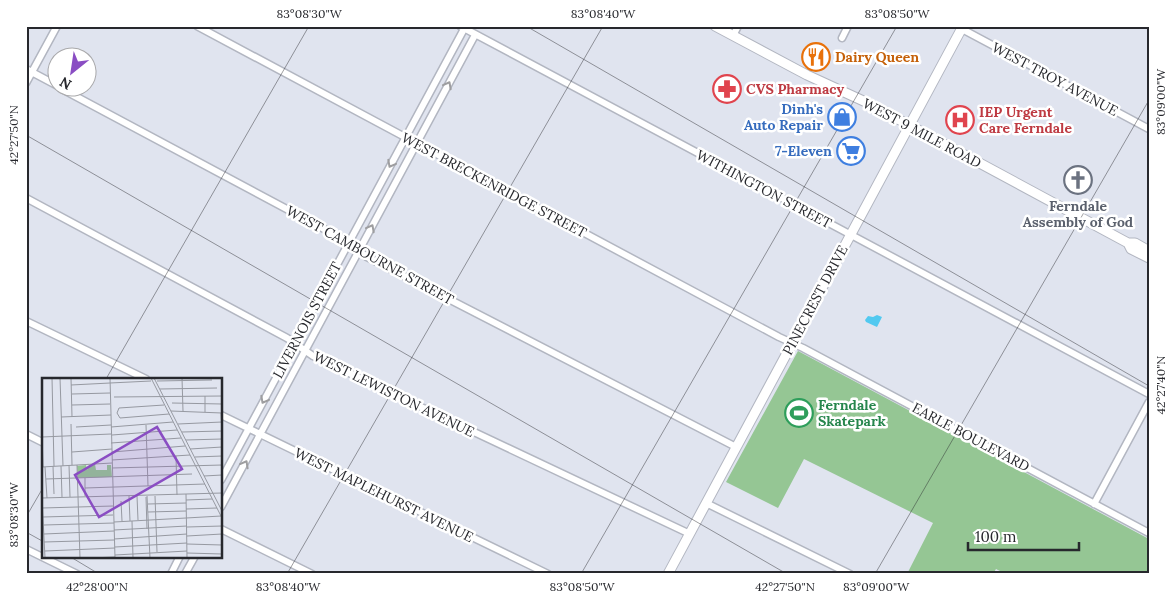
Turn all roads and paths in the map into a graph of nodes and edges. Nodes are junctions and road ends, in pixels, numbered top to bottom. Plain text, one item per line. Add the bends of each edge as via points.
1 (57, 26) edge
2 (197, 26) edge
3 (716, 26) edge
4 (738, 26) edge
5 (848, 26) edge
6 (462, 28) edge
7 (963, 28) edge
8 (476, 35) junction
9 (733, 36) junction
10 (842, 38) dead end
11 (29, 71) edge
12 (48, 81) edge
13 (26, 83) edge
14 (79, 98) edge
15 (909, 125) junction
16 (1149, 129) edge
17 (406, 138) junction
18 (417, 144) junction
19 (26, 198) edge
20 (850, 234) junction
21 (348, 243) junction
22 (1128, 243) junction
23 (359, 251) junction
24 (1149, 251) edge
25 (1149, 258) edge
26 (26, 321) edge
27 (792, 342) junction
28 (294, 343) junction
29 (305, 350) junction
30 (144, 378) edge
31 (1149, 394) edge
32 (1149, 402) edge
33 (222, 416) edge
34 (249, 429) junction
35 (26, 434) edge
36 (260, 434) junction
37 (42, 442) edge
38 (736, 447) junction
39 (222, 478) edge
40 (706, 503) junction
41 (222, 504) edge
42 (1094, 504) junction
43 (222, 529) edge
44 (1149, 533) edge
45 (690, 534) junction
46 (26, 549) edge
47 (42, 557) edge
48 (44, 558) edge
49 (179, 558) edge
50 (194, 558) edge
51 (77, 574) edge
52 (171, 574) edge
53 (185, 574) edge
54 (312, 574) edge
55 (548, 574) edge
56 (668, 574) edge
57 (850, 574) edge

1 - 11 street
2 - 17 street, WEST BRECKENRIDGE STREET
3 - 9 street, WEST 9 MILE ROAD
4 - 9 street
5 - 10 street
6 - 8 street, WITHINGTON STREET
6 - 17 street, LIVERNOIS STREET
7 - 15 street, PINECREST DRIVE
7 - 16 street, WEST TROY AVENUE
18 -> 8 street, LIVERNOIS STREET
8 - 20 street, WITHINGTON STREET
9 - 15 street, WEST 9 MILE ROAD
11 - 12 street, WEST CAMBOURNE STREET
11 - 13 street
14 - 21 street, WEST CAMBOURNE STREET
15 - 20 street, PINECREST DRIVE
15 - 22 street, WEST 9 MILE ROAD
17 - 18 street, WEST BRECKENRIDGE STREET
17 -> 21 street, LIVERNOIS STREET
23 -> 18 street, LIVERNOIS STREET
18 - 27 street, WEST BRECKENRIDGE STREET
19 - 28 street, WEST LEWISTON AVENUE
20 - 27 street, PINECREST DRIVE
20 - 31 street, WITHINGTON STREET
21 - 23 street, WEST CAMBOURNE STREET
21 - 28 street, LIVERNOIS STREET
22 - 24 street, WEST 9 MILE ROAD
22 - 25 street, WEST 9 MILE ROAD via 1131,249
23 - 29 street, LIVERNOIS STREET
23 - 38 street, WEST CAMBOURNE STREET
26 - 30 street
27 - 38 street, PINECREST DRIVE
27 - 42 street, EARLE BOULEVARD
28 - 29 street, WEST LEWISTON AVENUE
28 -> 34 street, LIVERNOIS STREET
29 - 36 street, LIVERNOIS STREET
29 - 45 street, WEST LEWISTON AVENUE
32 - 42 street
33 - 34 street, WEST MAPLEHURST AVENUE
34 - 36 street, WEST MAPLEHURST AVENUE
34 - 39 street, LIVERNOIS STREET
35 - 37 street
41 -> 36 street, LIVERNOIS STREET
36 - 55 street, WEST MAPLEHURST AVENUE
38 - 40 street, PINECREST DRIVE
40 - 45 street, PINECREST DRIVE
40 - 57 street
42 - 44 street, EARLE BOULEVARD
43 - 54 street
45 - 56 street, PINECREST DRIVE
46 - 47 street
48 - 51 street
49 - 52 street
50 - 53 street

